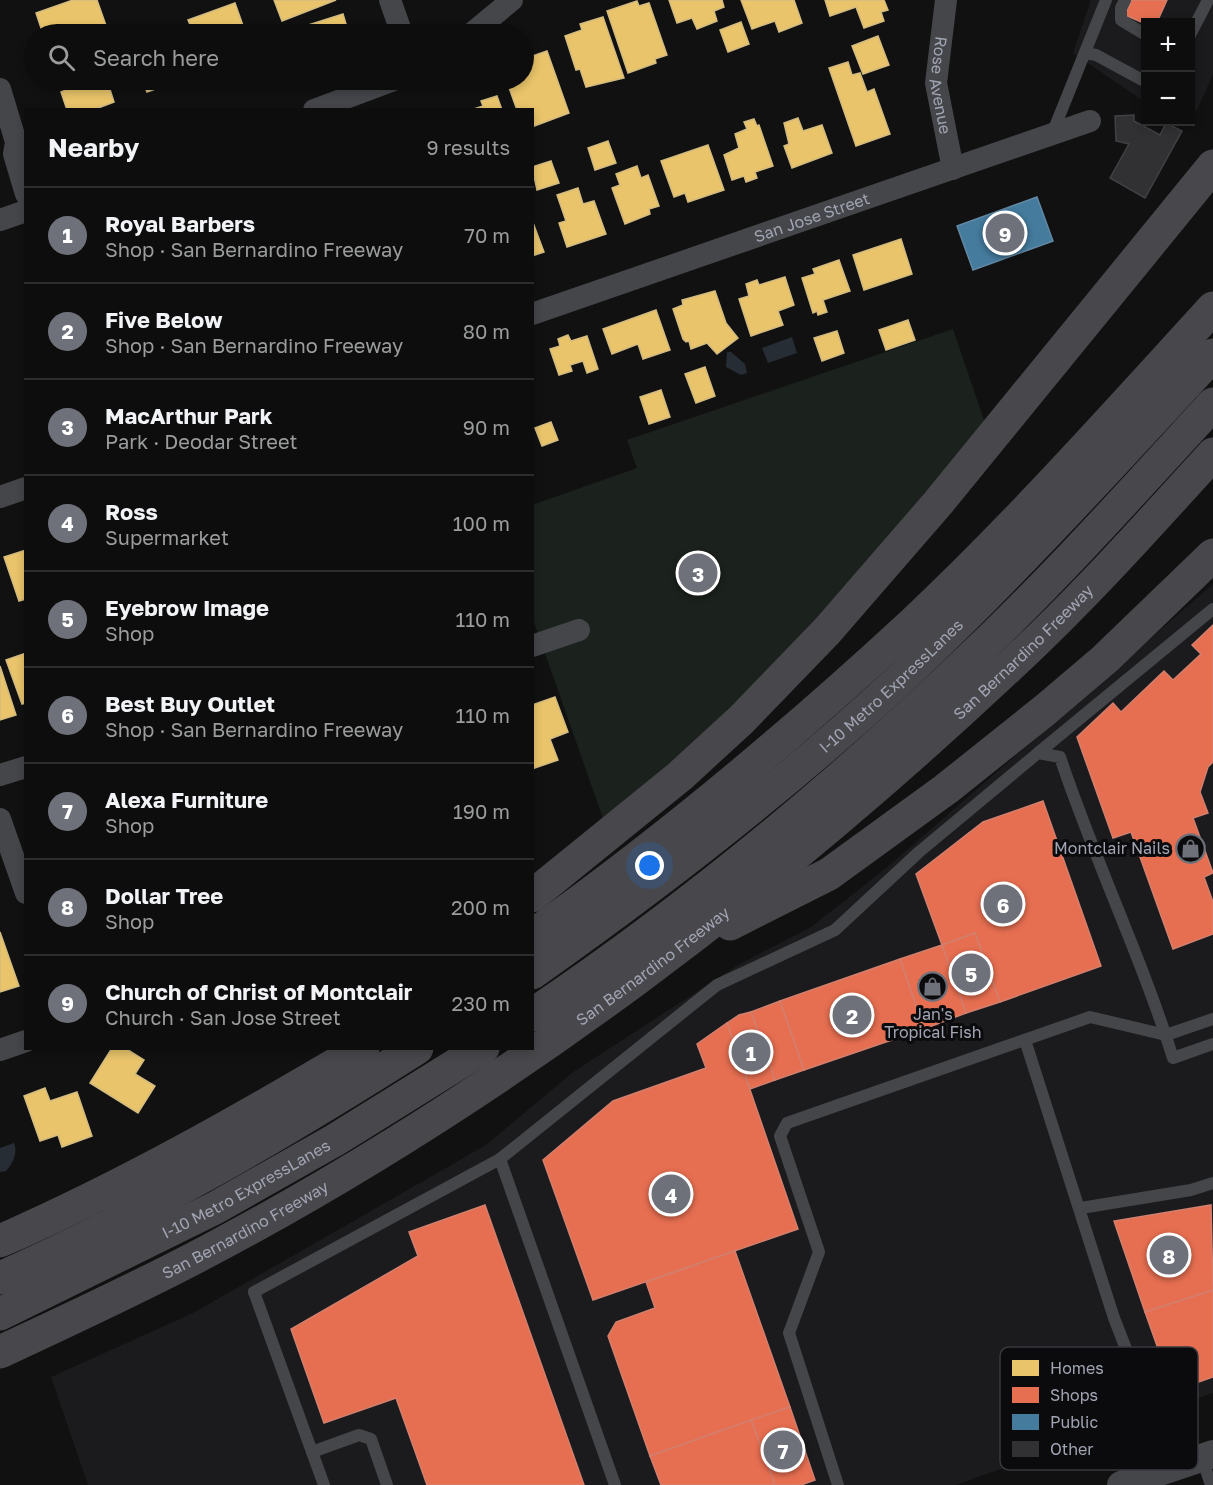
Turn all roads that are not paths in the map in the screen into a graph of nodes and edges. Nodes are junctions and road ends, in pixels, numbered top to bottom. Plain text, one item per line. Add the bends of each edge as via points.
1 (390, 0) edge
2 (512, 0) edge
3 (946, 0) edge
4 (1106, 0) edge
5 (1125, 0) edge
6 (1208, 0) edge
7 (398, 24) edge
8 (483, 24) edge
9 (1195, 27) edge
10 (1141, 32) edge
11 (1084, 53) junction
12 (1141, 79) edge
13 (0, 89) edge
14 (367, 90) edge
15 (319, 108) edge
16 (1090, 121) dead end
17 (1052, 134) junction
18 (1213, 166) edge
19 (953, 169) junction
20 (24, 187) edge
21 (24, 212) edge
22 (0, 220) edge
23 (1213, 308) edge
24 (534, 313) edge
25 (1213, 355) edge
26 (1213, 404) edge
27 (1213, 454) edge
28 (24, 489) edge
29 (0, 497) edge
30 (1213, 555) edge
31 (1213, 609) edge
32 (579, 630) dead end
33 (534, 645) edge
34 (1038, 753) junction
35 (24, 767) edge
36 (0, 775) edge
37 (0, 819) edge
38 (24, 887) edge
39 (534, 894) edge
40 (534, 934) edge
41 (672, 953) junction
42 (534, 972) edge
43 (534, 1014) edge
44 (1213, 1019) edge
45 (1166, 1035) junction
46 (1025, 1040) junction
47 (24, 1042) edge
48 (1213, 1044) edge
49 (0, 1050) edge
50 (360, 1050) edge
51 (414, 1050) edge
52 (480, 1050) edge
53 (500, 1159) junction
54 (1213, 1182) edge
55 (1081, 1208) junction
56 (0, 1241) edge
57 (0, 1278) edge
58 (0, 1314) edge
59 (1125, 1347) edge
60 (0, 1352) edge
61 (312, 1452) junction
62 (1208, 1456) edge
63 (1164, 1470) edge
64 (324, 1485) edge
65 (387, 1485) edge
66 (615, 1485) edge
67 (838, 1485) edge
68 (1121, 1485) edge
69 (1211, 1485) edge

1 - 7 street
2 - 8 street
3 - 19 street, Rose Avenue via 936,83
4 - 11 lane
5 - 10 lane via 1121,20
6 - 9 lane
11 - 12 lane
11 - 17 lane
13 - 20 street
14 - 15 street
16 - 17 street, San Jose Street
17 - 19 street, San Jose Street
18 - 39 highway via 997,432 827,631 680,777
19 - 24 street, San Jose Street
21 - 22 street
23 - 40 highway via 1118,412 915,620 699,810
25 - 42 highway, I-10 Metro ExpressLanes via 990,591 894,685 697,851
26 - 43 highway, I-10 Metro ExpressLanes via 1061,567 877,745 773,834
27 - 41 highway, San Bernardino Freeway via 1032,645 932,738
28 - 29 street
30 - 41 highway via 1105,659 946,789 829,874
31 - 34 lane
32 - 33 street
34 - 45 lane via 1060,757
34 - 53 lane via 919,852 835,930 717,986
35 - 36 street
37 - 38 street
41 - 60 highway, San Bernardino Freeway via 559,1036 339,1176 210,1250
44 - 45 lane
45 - 46 lane via 1090,1017
45 - 48 lane via 1173,1058
46 - 55 lane
46 - 67 lane via 787,1123 780,1136 819,1252 789,1333
47 - 49 street
50 - 56 highway via 118,1186
51 - 57 highway, I-10 Metro ExpressLanes via 273,1137 166,1196
52 - 58 highway, I-10 Metro ExpressLanes via 216,1208
53 - 61 lane via 254,1292
53 - 66 lane
54 - 55 lane via 1191,1190
55 - 59 lane
61 - 64 lane
61 - 65 lane via 359,1436 371,1439
62 - 69 lane
63 - 68 street

